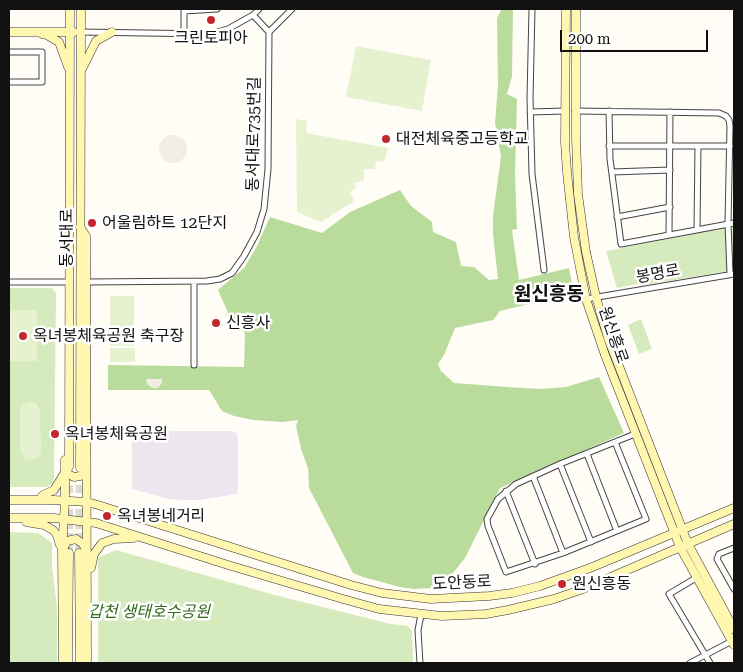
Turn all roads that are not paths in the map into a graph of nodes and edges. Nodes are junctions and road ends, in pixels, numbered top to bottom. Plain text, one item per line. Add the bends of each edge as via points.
1 (70, 9) edge
2 (81, 9) edge
3 (217, 9) edge
4 (259, 9) edge
5 (292, 9) edge
6 (532, 9) edge
7 (566, 9) edge
8 (576, 9) edge
9 (184, 10) edge
10 (253, 15) junction
11 (9, 32) edge
12 (32, 32) junction
13 (70, 32) junction
14 (81, 32) junction
15 (112, 32) junction
16 (269, 32) junction
17 (184, 33) junction
18 (9, 52) edge
19 (70, 71) junction
20 (81, 71) junction
21 (9, 82) edge
22 (576, 110) junction
23 (565, 111) junction
24 (609, 111) junction
25 (530, 112) junction
26 (670, 112) junction
27 (609, 146) junction
28 (670, 146) junction
29 (698, 146) junction
30 (730, 146) junction
31 (670, 170) junction
32 (612, 172) junction
33 (732, 178) edge
34 (670, 207) junction
35 (617, 217) junction
36 (731, 224) edge
37 (70, 226) junction
38 (80, 227) junction
39 (697, 229) junction
40 (669, 234) junction
41 (544, 270) dead end
42 (732, 274) edge
43 (194, 281) junction
44 (9, 282) edge
45 (66, 282) junction
46 (87, 282) junction
47 (596, 297) junction
48 (586, 299) junction
49 (194, 365) dead end
50 (635, 434) junction
51 (615, 442) junction
52 (587, 454) junction
53 (87, 461) junction
54 (560, 464) junction
55 (66, 467) junction
56 (80, 468) tunnel mouth
57 (533, 476) junction
58 (506, 491) junction
59 (9, 500) edge
60 (39, 500) junction
61 (65, 501) junction
62 (87, 502) junction
63 (734, 508) edge
64 (9, 519) edge
65 (64, 519) junction
66 (87, 521) junction
67 (734, 524) edge
68 (682, 529) junction
69 (618, 531) junction
70 (673, 532) junction
71 (138, 538) junction
72 (591, 542) junction
73 (688, 544) junction
74 (680, 547) junction
75 (734, 548) edge
76 (66, 552) junction
77 (83, 554) junction
78 (563, 554) junction
79 (535, 564) junction
80 (696, 578) junction
81 (88, 587) junction
82 (734, 589) edge
83 (421, 615) junction
84 (734, 629) edge
85 (733, 642) edge
86 (705, 656) junction
87 (63, 663) edge
88 (68, 663) edge
89 (80, 663) edge
90 (87, 663) edge
91 (420, 663) edge
92 (690, 663) edge
93 (710, 663) edge

1 - 13 street, 동서대로
2 - 14 street, 동서대로
3 - 9 street
4 - 10 street
5 - 16 street
6 - 25 street
7 - 23 street, 원신흥로
8 - 22 street, 원신흥로
9 - 17 street
10 - 16 street
10 - 17 street via 228,30 210,34
11 - 12 street
12 - 13 street
12 - 19 street via 59,42
13 - 14 street
13 - 19 street, 동서대로
14 - 15 street
14 - 20 street, 동서대로
15 - 17 street
15 - 20 street via 96,41
16 - 43 street, 동서대로735번길 via 268,169 260,221 251,244 232,273 220,279
18 - 21 street via 42,52 42,82
19 - 37 street, 동서대로
20 - 38 street, 동서대로
22 - 24 street
22 - 47 street, 원신흥로 via 576,167 581,221
23 - 25 street
23 - 48 street, 원신흥로 via 571,217
24 - 26 street
24 - 27 street
25 - 41 street via 532,174
26 - 28 street
26 - 30 street via 723,114 729,120
27 - 28 street
27 - 32 street
28 - 29 street
28 - 31 street
29 - 30 street
29 - 39 street
30 - 33 street
31 - 32 street
31 - 34 street
32 - 35 street
33 - 36 street
34 - 35 street
34 - 40 street
35 - 40 street via 621,244
36 - 39 street
36 - 42 street
37 - 45 street via 66,238
37 - 55 street, 동서대로
38 - 46 street via 86,236
38 - 56 street, 동서대로
39 - 40 street
42 - 47 street, 봉명로
43 - 46 street, 동서대로735번길
43 - 49 street
44 - 45 street
45 - 55 street
46 - 53 street
47 - 48 street, 봉명로
47 - 68 street, 원신흥로 via 608,338
48 - 50 street, 원신흥로
50 - 51 street
50 - 70 street, 원신흥로
51 - 52 street
51 - 69 street via 646,519
52 - 54 street
52 - 69 street
53 - 55 street via 80,476 68,474
53 - 62 street
54 - 57 street
54 - 72 street
55 - 60 street via 54,490
55 - 61 street
57 - 58 street
57 - 78 street
58 - 79 street
58 - 79 street via 487,518 506,572
59 - 60 street, 도안동로
60 - 61 street, 도안동로
61 - 62 street, 도안동로
61 - 65 street
62 - 66 street
62 - 70 street, 도안동로 via 351,585 382,593 431,599 489,596 540,586
63 - 68 street, 도안동로
64 - 65 street, 도안동로
64 - 76 street via 53,530
65 - 66 street, 도안동로
65 - 76 street
66 - 71 street, 도안동로
66 - 77 street
67 - 73 street, 도안동로
68 - 70 street, 도안동로
68 - 73 street, 원신흥로
69 - 72 street
70 - 74 street, 원신흥로
71 - 81 street via 102,543 94,554
71 - 83 street, 도안동로 via 379,609
72 - 78 street
73 - 74 street, 도안동로
73 - 84 street, 원신흥로
74 - 80 street, 원신흥로
74 - 83 street, 도안동로 via 554,599 472,615
75 - 82 street via 719,554 717,559
76 - 77 street via 67,541 76,539 83,544
76 - 87 street
76 - 88 street
77 - 81 street
77 - 89 street
78 - 79 street
80 - 85 street, 원신흥로
80 - 86 street via 669,594
81 - 90 street
83 - 91 street via 418,630
85 - 86 street
86 - 92 street
86 - 93 street

